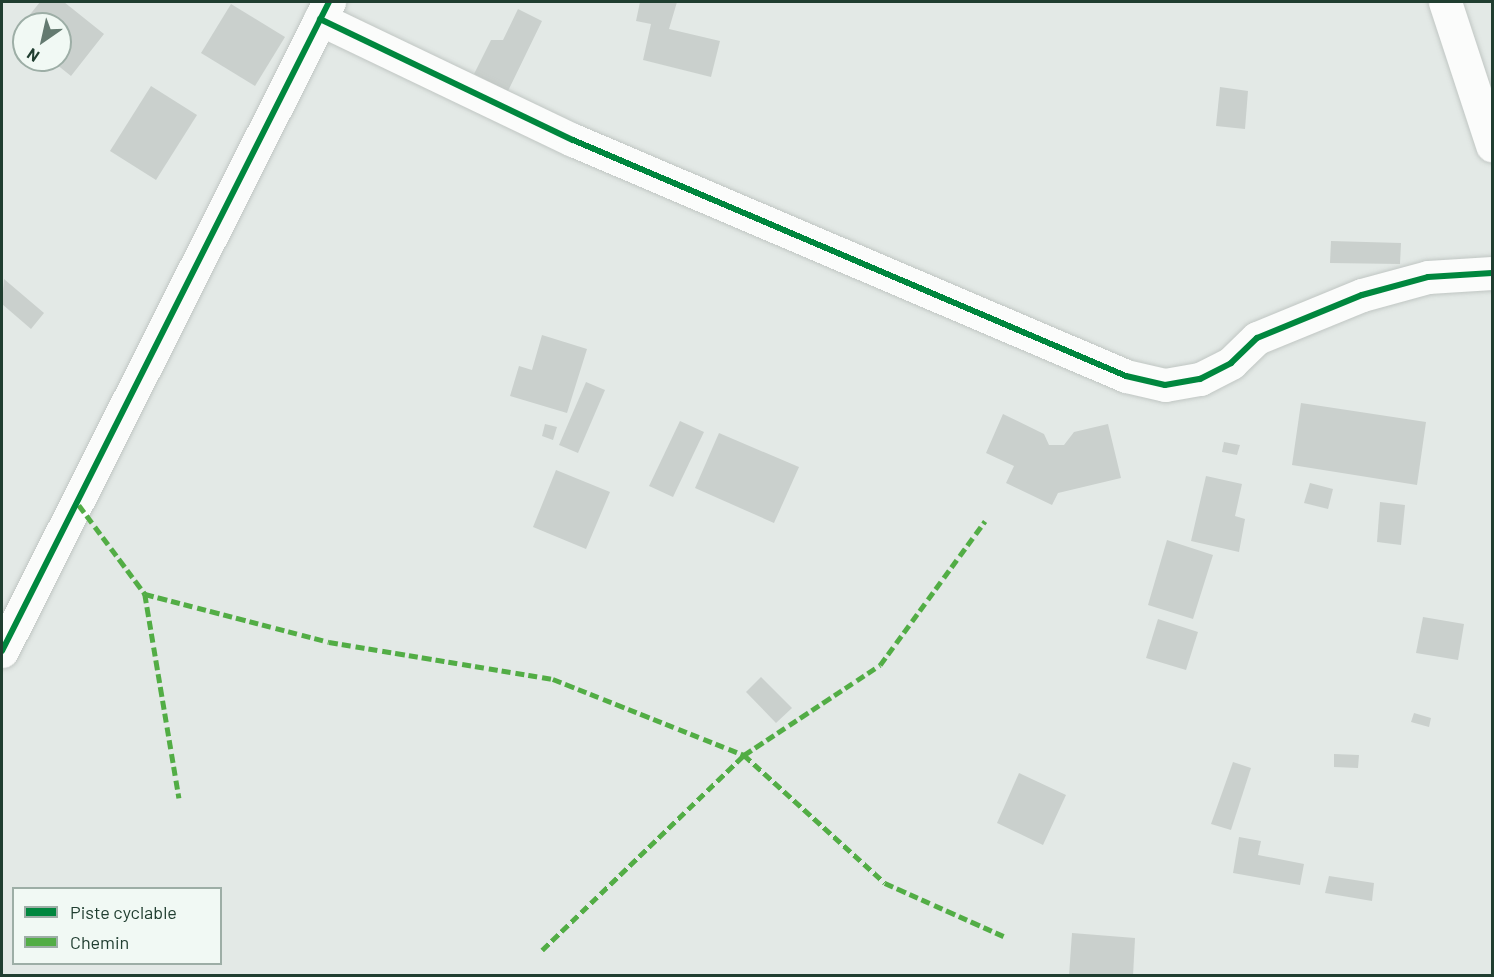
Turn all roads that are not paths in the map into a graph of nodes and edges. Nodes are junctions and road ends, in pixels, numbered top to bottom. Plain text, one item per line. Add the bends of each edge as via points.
1 (1445, 2) edge
2 (324, 10) edge
3 (1492, 145) edge
4 (1492, 273) edge
5 (2, 642) edge

1 - 3 street
2 - 4 street via 594,150 1126,376 1165,385 1200,379 1231,363 1257,338 1362,295 1428,278
2 - 5 street

